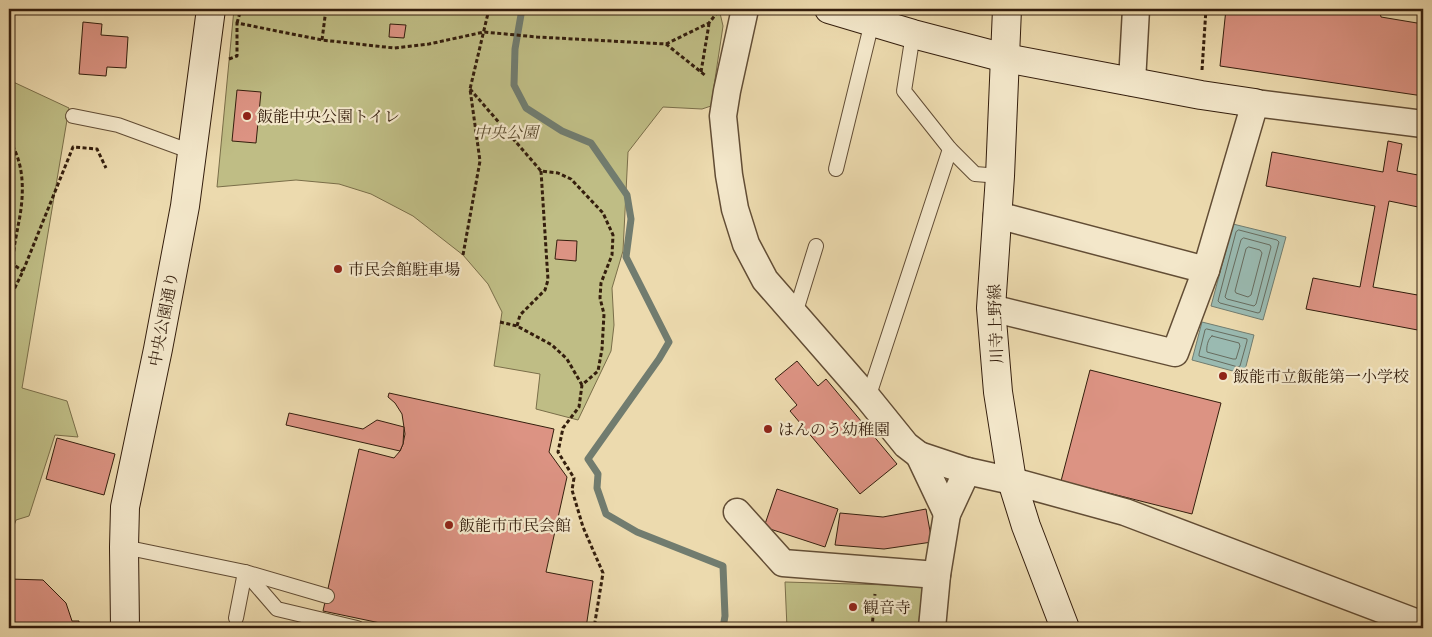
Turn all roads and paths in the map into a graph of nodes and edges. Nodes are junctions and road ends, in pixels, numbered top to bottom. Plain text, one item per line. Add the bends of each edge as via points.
1 (211, 9) edge
2 (241, 9) edge
3 (326, 9) edge
4 (490, 9) edge
5 (720, 9) edge
6 (745, 9) edge
7 (829, 9) edge
8 (1007, 9) edge
9 (1136, 9) edge
10 (1206, 9) edge
11 (872, 22) junction
12 (237, 24) junction
13 (709, 24) junction
14 (484, 32) junction
15 (913, 34) junction
16 (322, 40) junction
17 (666, 44) junction
18 (1005, 58) junction
19 (203, 69) junction
20 (700, 72) junction
21 (1132, 82) junction
22 (470, 89) junction
23 (727, 91) junction
24 (1201, 95) junction
25 (1255, 103) junction
26 (73, 116) dead end
27 (1423, 124) edge
28 (9, 140) edge
29 (950, 149) junction
30 (192, 152) junction
31 (106, 168) dead end
32 (836, 169) dead end
33 (541, 171) junction
34 (1000, 176) junction
35 (997, 215) junction
36 (816, 246) dead end
37 (463, 255) dead end
38 (1206, 270) junction
39 (23, 271) junction
40 (9, 300) edge
41 (991, 308) junction
42 (796, 314) junction
43 (500, 322) dead end
44 (517, 326) junction
45 (582, 385) junction
46 (868, 398) junction
47 (919, 455) junction
48 (967, 470) junction
49 (1012, 481) junction
50 (737, 512) dead end
51 (947, 514) junction
52 (124, 547) junction
53 (877, 570) junction
54 (244, 572) junction
55 (937, 575) junction
56 (327, 596) dead end
57 (236, 618) dead end
58 (1373, 618) edge
59 (1423, 625) edge
60 (125, 628) edge
61 (357, 628) edge
62 (594, 628) edge
63 (872, 628) edge
64 (932, 628) edge
65 (1065, 628) edge

1 - 19 street, 中央公園通り
2 - 12 path
3 - 16 path
4 - 14 path
5 - 13 path
6 - 23 street
7 - 11 street
8 - 18 street, 川寺上野線
9 - 21 street
10 - 24 path
11 - 15 street
11 - 32 lane
12 - 16 path
12 - 19 path via 238,56
13 - 17 path
13 - 20 path
14 - 16 path via 394,48
14 - 17 path
14 - 22 path
15 - 18 street
15 - 29 lane via 904,91
17 - 20 path
18 - 21 street
18 - 34 street, 川寺上野線
19 - 30 street, 中央公園通り
20 - 23 path
21 - 24 street
22 - 33 path
22 - 37 path via 480,161
23 - 42 street via 723,116 735,209 746,244 765,280
24 - 25 street
25 - 27 street
25 - 38 street
26 - 30 lane via 118,125
28 - 39 path via 21,166 20,219 13,256 14,265
29 - 34 lane via 974,174
29 - 46 lane
30 - 52 street, 中央公園通り via 158,349 125,507
31 - 39 path via 97,149 73,147
33 - 44 path via 548,280 545,290 520,315
33 - 45 path via 571,179 603,213 613,235 612,255 601,283 604,314 598,371
34 - 35 street, 川寺上野線
35 - 38 street
35 - 41 street, 川寺上野線
36 - 42 lane
38 - 41 street via 1175,353
39 - 40 path
41 - 49 street, 川寺上野線 via 998,392
42 - 46 street
43 - 44 path
44 - 45 path via 552,345 567,359
45 - 62 path via 579,407 563,428 558,452 574,478 572,490 577,508 603,573
46 - 47 street via 906,445
47 - 48 street
47 - 51 street
48 - 49 street
48 - 51 street
49 - 58 street via 1125,512
49 - 65 street, 川寺上野線
50 - 53 street via 783,563
51 - 55 street
52 - 54 lane
52 - 60 street, 中央公園通り
53 - 55 street
53 - 63 path
54 - 56 lane
54 - 57 lane
54 - 61 lane via 277,609
55 - 64 street
58 - 59 street

